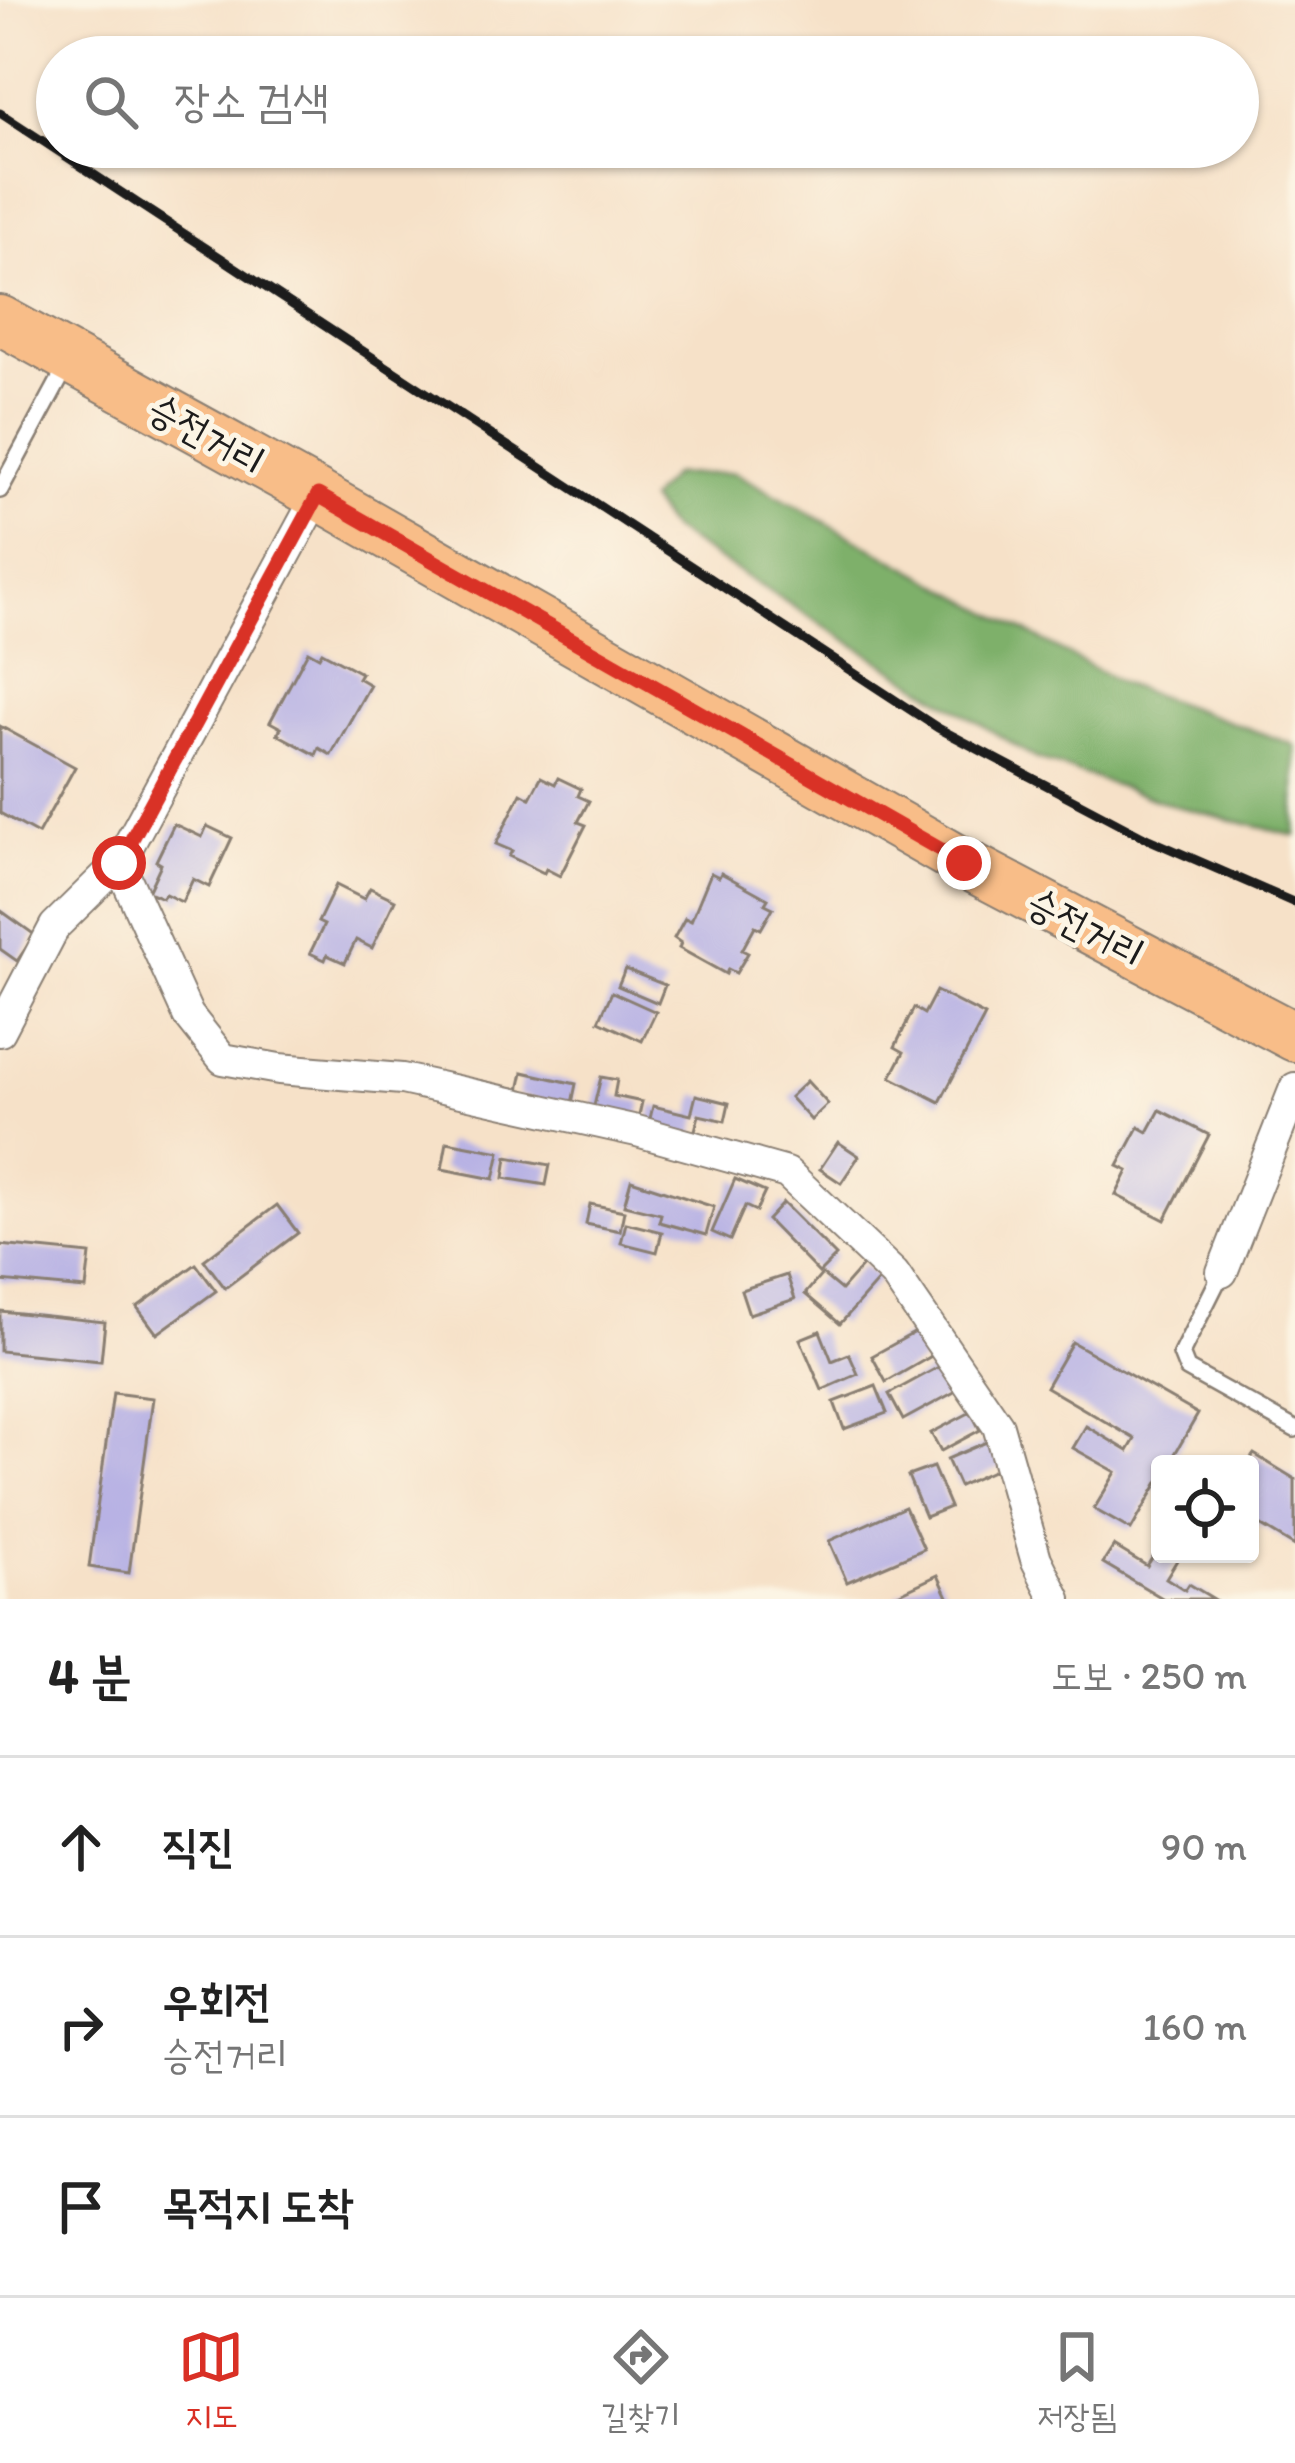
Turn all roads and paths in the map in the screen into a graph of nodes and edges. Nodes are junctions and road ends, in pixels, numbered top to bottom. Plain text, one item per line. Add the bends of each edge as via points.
1 (0, 320) edge
2 (71, 359) junction
3 (0, 490) edge
4 (318, 495) junction
5 (119, 863) junction
6 (0, 1031) edge
7 (1295, 1037) edge
8 (1295, 1088) edge
9 (1222, 1272) joint
10 (1295, 1430) edge
11 (1055, 1599) edge

1 - 2 main road, 승전거리
2 - 3 lane
2 - 4 main road, 승전거리
4 - 5 street
4 - 7 main road, 승전거리 via 964,863
5 - 6 street via 55,926
5 - 11 street via 188,1015 223,1058 402,1079 787,1172 895,1274 998,1426
8 - 9 street
9 - 10 lane via 1181,1354 1187,1369

